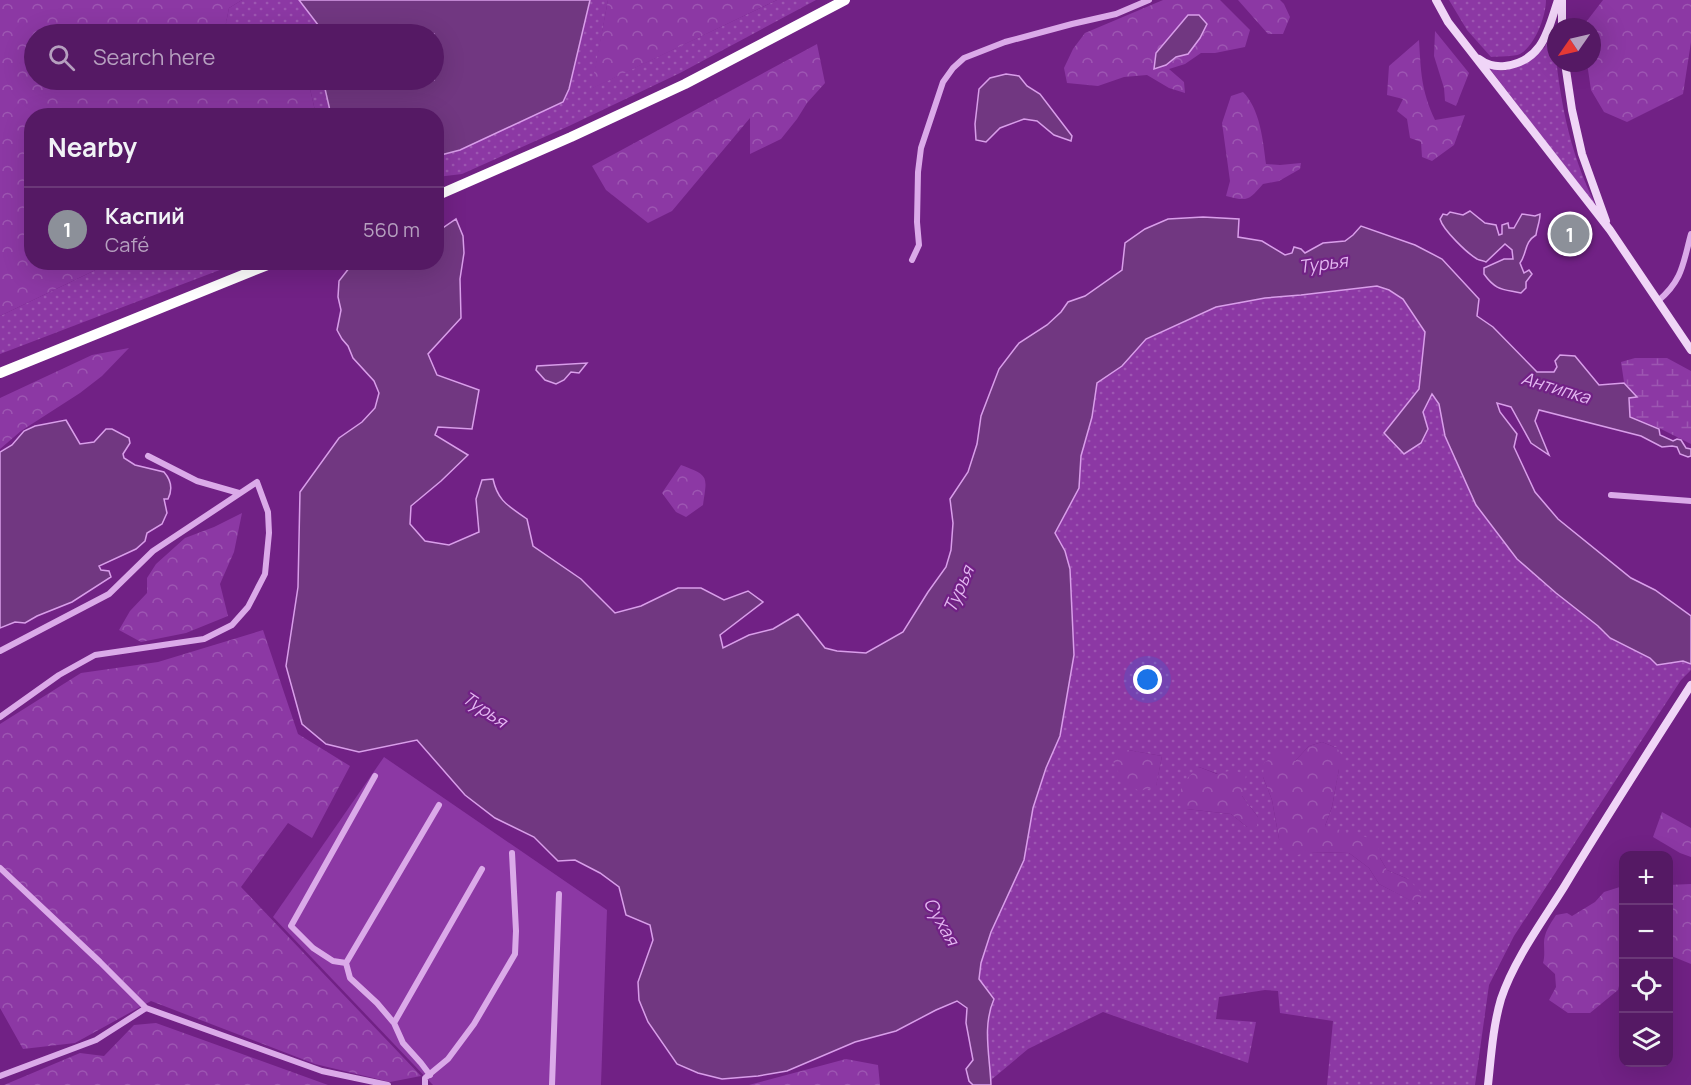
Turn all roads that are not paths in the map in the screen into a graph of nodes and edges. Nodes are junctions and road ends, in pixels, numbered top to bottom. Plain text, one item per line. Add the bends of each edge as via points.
1 (845, 0) edge
2 (1149, 0) edge
3 (1436, 0) edge
4 (1560, 0) edge
5 (1561, 18) edge
6 (1474, 56) junction
7 (1566, 72) edge
8 (444, 193) edge
9 (1610, 230) junction
10 (1691, 234) edge
11 (912, 260) dead end
12 (255, 270) edge
13 (1658, 301) junction
14 (1691, 350) edge
15 (0, 373) edge
16 (148, 456) dead end
17 (239, 494) junction
18 (1611, 495) dead end
19 (1691, 501) edge
20 (0, 651) edge
21 (1691, 685) edge
22 (0, 717) edge
23 (375, 776) dead end
24 (439, 805) dead end
25 (512, 854) dead end
26 (0, 868) edge
27 (482, 869) dead end
28 (559, 894) dead end
29 (346, 963) junction
30 (146, 1008) junction
31 (394, 1023) junction
32 (430, 1075) junction
33 (0, 1076) edge
34 (388, 1085) edge
35 (425, 1085) edge
36 (552, 1085) edge
37 (1488, 1085) edge

1 - 8 highway via 685,84
2 - 11 street via 1116,14 1005,42 964,58 953,68 943,82 921,148 919,245
3 - 6 main road
4 - 5 main road
4 - 6 main road via 1548,31 1532,56 1499,67
6 - 9 main road
7 - 9 main road via 1582,154
9 - 13 main road
10 - 13 street via 1680,274 1671,290
12 - 15 highway
13 - 14 main road
16 - 17 street via 197,481
17 - 20 street via 153,551 110,594
17 - 22 street via 256,482 268,512 269,533 265,574 248,607 232,625 204,639 95,655
18 - 19 street
21 - 37 main road via 1511,975 1501,998
23 - 29 street via 291,926 313,948 333,961
24 - 29 street
25 - 32 street via 515,954 474,1024 448,1059
26 - 30 street
27 - 31 street
28 - 36 street
29 - 31 street via 350,978
30 - 33 street via 96,1040
30 - 34 street via 322,1071
31 - 32 street via 403,1043
32 - 35 street via 425,1078

